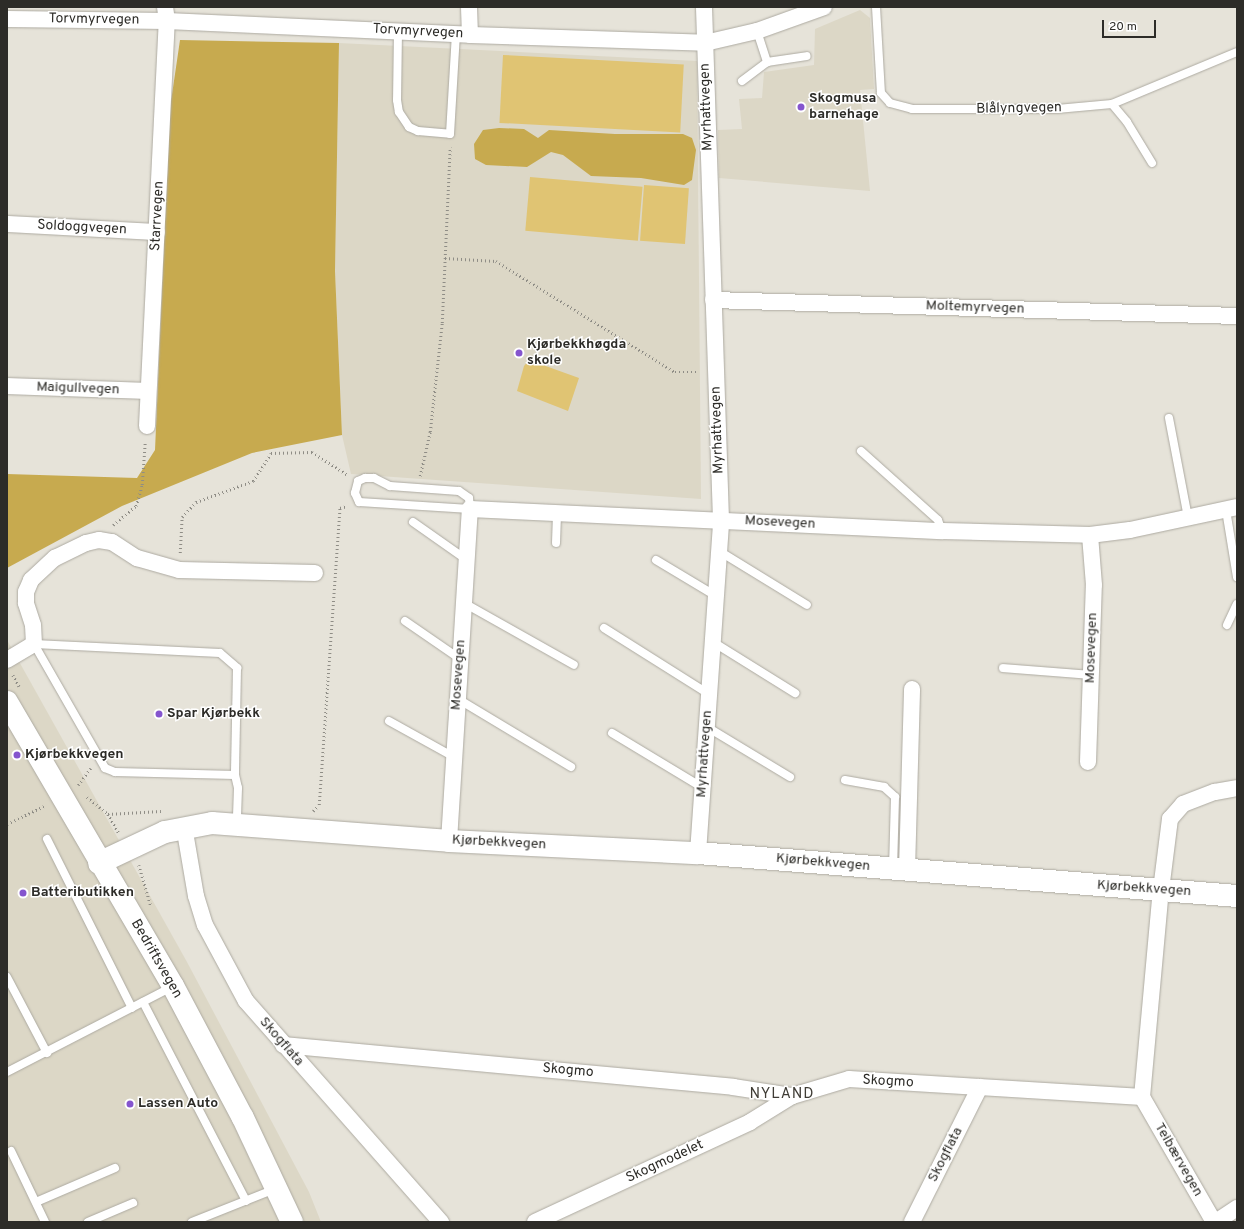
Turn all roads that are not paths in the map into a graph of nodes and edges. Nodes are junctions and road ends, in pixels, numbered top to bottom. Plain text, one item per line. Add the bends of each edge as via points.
1 (469, 7) edge
2 (704, 7) edge
3 (824, 7) edge
4 (876, 7) edge
5 (166, 14) edge
6 (7, 19) edge
7 (398, 31) junction
8 (757, 31) junction
9 (463, 35) junction
10 (705, 43) junction
11 (1237, 52) edge
12 (807, 56) dead end
13 (767, 62) junction
14 (742, 81) dead end
15 (1112, 104) junction
16 (1152, 163) dead end
17 (7, 224) edge
18 (157, 232) junction
19 (713, 300) junction
20 (1237, 316) edge
21 (7, 386) edge
22 (148, 391) junction
23 (1169, 418) dead end
24 (147, 426) road end
25 (861, 451) dead end
26 (1232, 508) edge
27 (470, 509) junction
28 (557, 513) junction
29 (1188, 518) junction
30 (721, 520) junction
31 (413, 522) dead end
32 (942, 531) junction
33 (1090, 535) junction
34 (556, 543) dead end
35 (719, 551) junction
36 (467, 560) junction
37 (656, 560) dead end
38 (315, 573) dead end
39 (1237, 577) edge
40 (716, 596) junction
41 (464, 603) junction
42 (1237, 604) edge
43 (807, 605) dead end
44 (405, 621) dead end
45 (1227, 625) dead end
46 (604, 628) dead end
47 (713, 642) junction
48 (34, 644) junction
49 (460, 659) junction
50 (7, 660) edge
51 (574, 665) dead end
52 (1003, 668) dead end
53 (1091, 675) junction
54 (912, 689) dead end
55 (795, 693) dead end
56 (709, 694) junction
57 (458, 699) junction
58 (7, 702) edge
59 (389, 721) dead end
60 (707, 727) junction
61 (612, 733) dead end
62 (454, 757) junction
63 (1088, 762) dead end
64 (572, 767) dead end
65 (235, 775) junction
66 (790, 777) dead end
67 (844, 780) dead end
68 (703, 788) junction
69 (1237, 788) edge
70 (237, 824) junction
71 (184, 826) junction
72 (47, 839) dead end
73 (448, 841) junction
74 (698, 853) junction
75 (99, 863) junction
76 (900, 870) junction
77 (1161, 890) junction
78 (1237, 896) edge
79 (7, 976) edge
80 (172, 986) junction
81 (143, 1002) junction
82 (132, 1008) junction
83 (283, 1045) junction
84 (47, 1053) junction
85 (7, 1072) edge
86 (980, 1087) junction
87 (792, 1096) junction
88 (1142, 1097) junction
89 (11, 1151) dead end
90 (115, 1168) dead end
91 (277, 1188) junction
92 (246, 1201) junction
93 (36, 1202) junction
94 (133, 1203) dead end
95 (1237, 1208) edge
96 (45, 1222) edge
97 (88, 1222) edge
98 (192, 1222) edge
99 (292, 1222) edge
100 (441, 1222) edge
101 (535, 1222) edge
102 (912, 1222) edge
103 (1215, 1222) edge

1 - 9 street
2 - 10 street, Myrhattvegen
3 - 8 street, Torvmyrvegen
4 - 15 lane, Blålyngvegen via 881,93 890,103 912,110 1057,109
5 - 6 street, Torvmyrvegen
5 - 7 street, Torvmyrvegen
5 - 18 street, Starrvegen
7 - 9 street, Torvmyrvegen
7 - 9 lane via 399,112 409,127 418,131 450,134
8 - 10 street, Torvmyrvegen
8 - 13 lane
9 - 10 street, Torvmyrvegen
10 - 19 street, Myrhattvegen
11 - 15 lane, Blålyngvegen
12 - 13 lane
13 - 14 lane
15 - 16 lane via 1127,122
17 - 18 street, Soldoggvegen
18 - 22 street, Starrvegen
19 - 20 street, Moltemyrvegen
19 - 30 street, Myrhattvegen
21 - 22 street, Maigullvegen
22 - 24 street, Starrvegen
23 - 29 lane
25 - 32 lane via 938,520
26 - 29 street, Mosevegen
26 - 39 lane
27 - 27 lane, Mosevegen via 469,498 459,491 390,486 374,478 358,481 355,493 359,502
27 - 28 street, Mosevegen
27 - 36 street, Mosevegen
28 - 30 street, Mosevegen
28 - 34 lane
29 - 33 street, Mosevegen
30 - 32 street, Mosevegen
30 - 35 street, Myrhattvegen
31 - 36 lane
32 - 33 street, Mosevegen
33 - 53 street, Mosevegen via 1094,585
35 - 40 street, Myrhattvegen
35 - 43 lane
36 - 41 street, Mosevegen
37 - 40 lane
38 - 48 street via 179,570 137,558 112,542 99,540 86,543 55,558 30,580 26,603 33,625
40 - 47 street, Myrhattvegen
41 - 49 street, Mosevegen
41 - 51 lane
42 - 45 lane
44 - 49 lane
46 - 56 lane
47 - 55 lane
47 - 56 street, Myrhattvegen
48 - 50 street
48 - 65 lane via 105,768 116,772
48 - 65 lane via 220,653 237,668
49 - 57 street, Mosevegen
52 - 53 lane
53 - 63 street, Mosevegen
54 - 76 street
56 - 60 street, Myrhattvegen
57 - 62 street, Mosevegen
57 - 64 lane
58 - 75 street, Bedriftsvegen
59 - 62 lane
60 - 66 lane
60 - 68 street, Myrhattvegen
61 - 68 lane
62 - 73 street, Mosevegen
65 - 70 lane via 238,788
67 - 76 lane via 884,787 895,797
68 - 74 street, Myrhattvegen
69 - 77 street via 1214,792 1183,804 1170,819
70 - 71 street, Kjørbekkvegen via 212,822
70 - 73 street, Kjørbekkvegen
71 - 75 street, Kjørbekkvegen
71 - 83 street, Skogflata via 196,896 206,925 246,1001
72 - 82 lane
73 - 74 street, Kjørbekkvegen
74 - 76 street, Kjørbekkvegen
75 - 80 street, Bedriftsvegen
76 - 77 street, Kjørbekkvegen
77 - 78 street, Kjørbekkvegen
77 - 88 street
79 - 84 lane
80 - 81 lane
80 - 91 street, Bedriftsvegen
81 - 82 lane
81 - 92 lane
82 - 84 lane
83 - 87 street, Skogmo via 733,1086
83 - 100 street, Skogflata
84 - 85 lane
86 - 87 street, Skogmo via 848,1079
86 - 88 street, Skogmo
86 - 102 street, Skogflata
87 - 101 street, Skogmodelet via 750,1122
88 - 103 street, Teibærvegen
89 - 93 lane
90 - 93 lane
91 - 92 lane
91 - 99 street, Bedriftsvegen
92 - 98 lane
93 - 96 lane
94 - 97 lane
95 - 103 street

